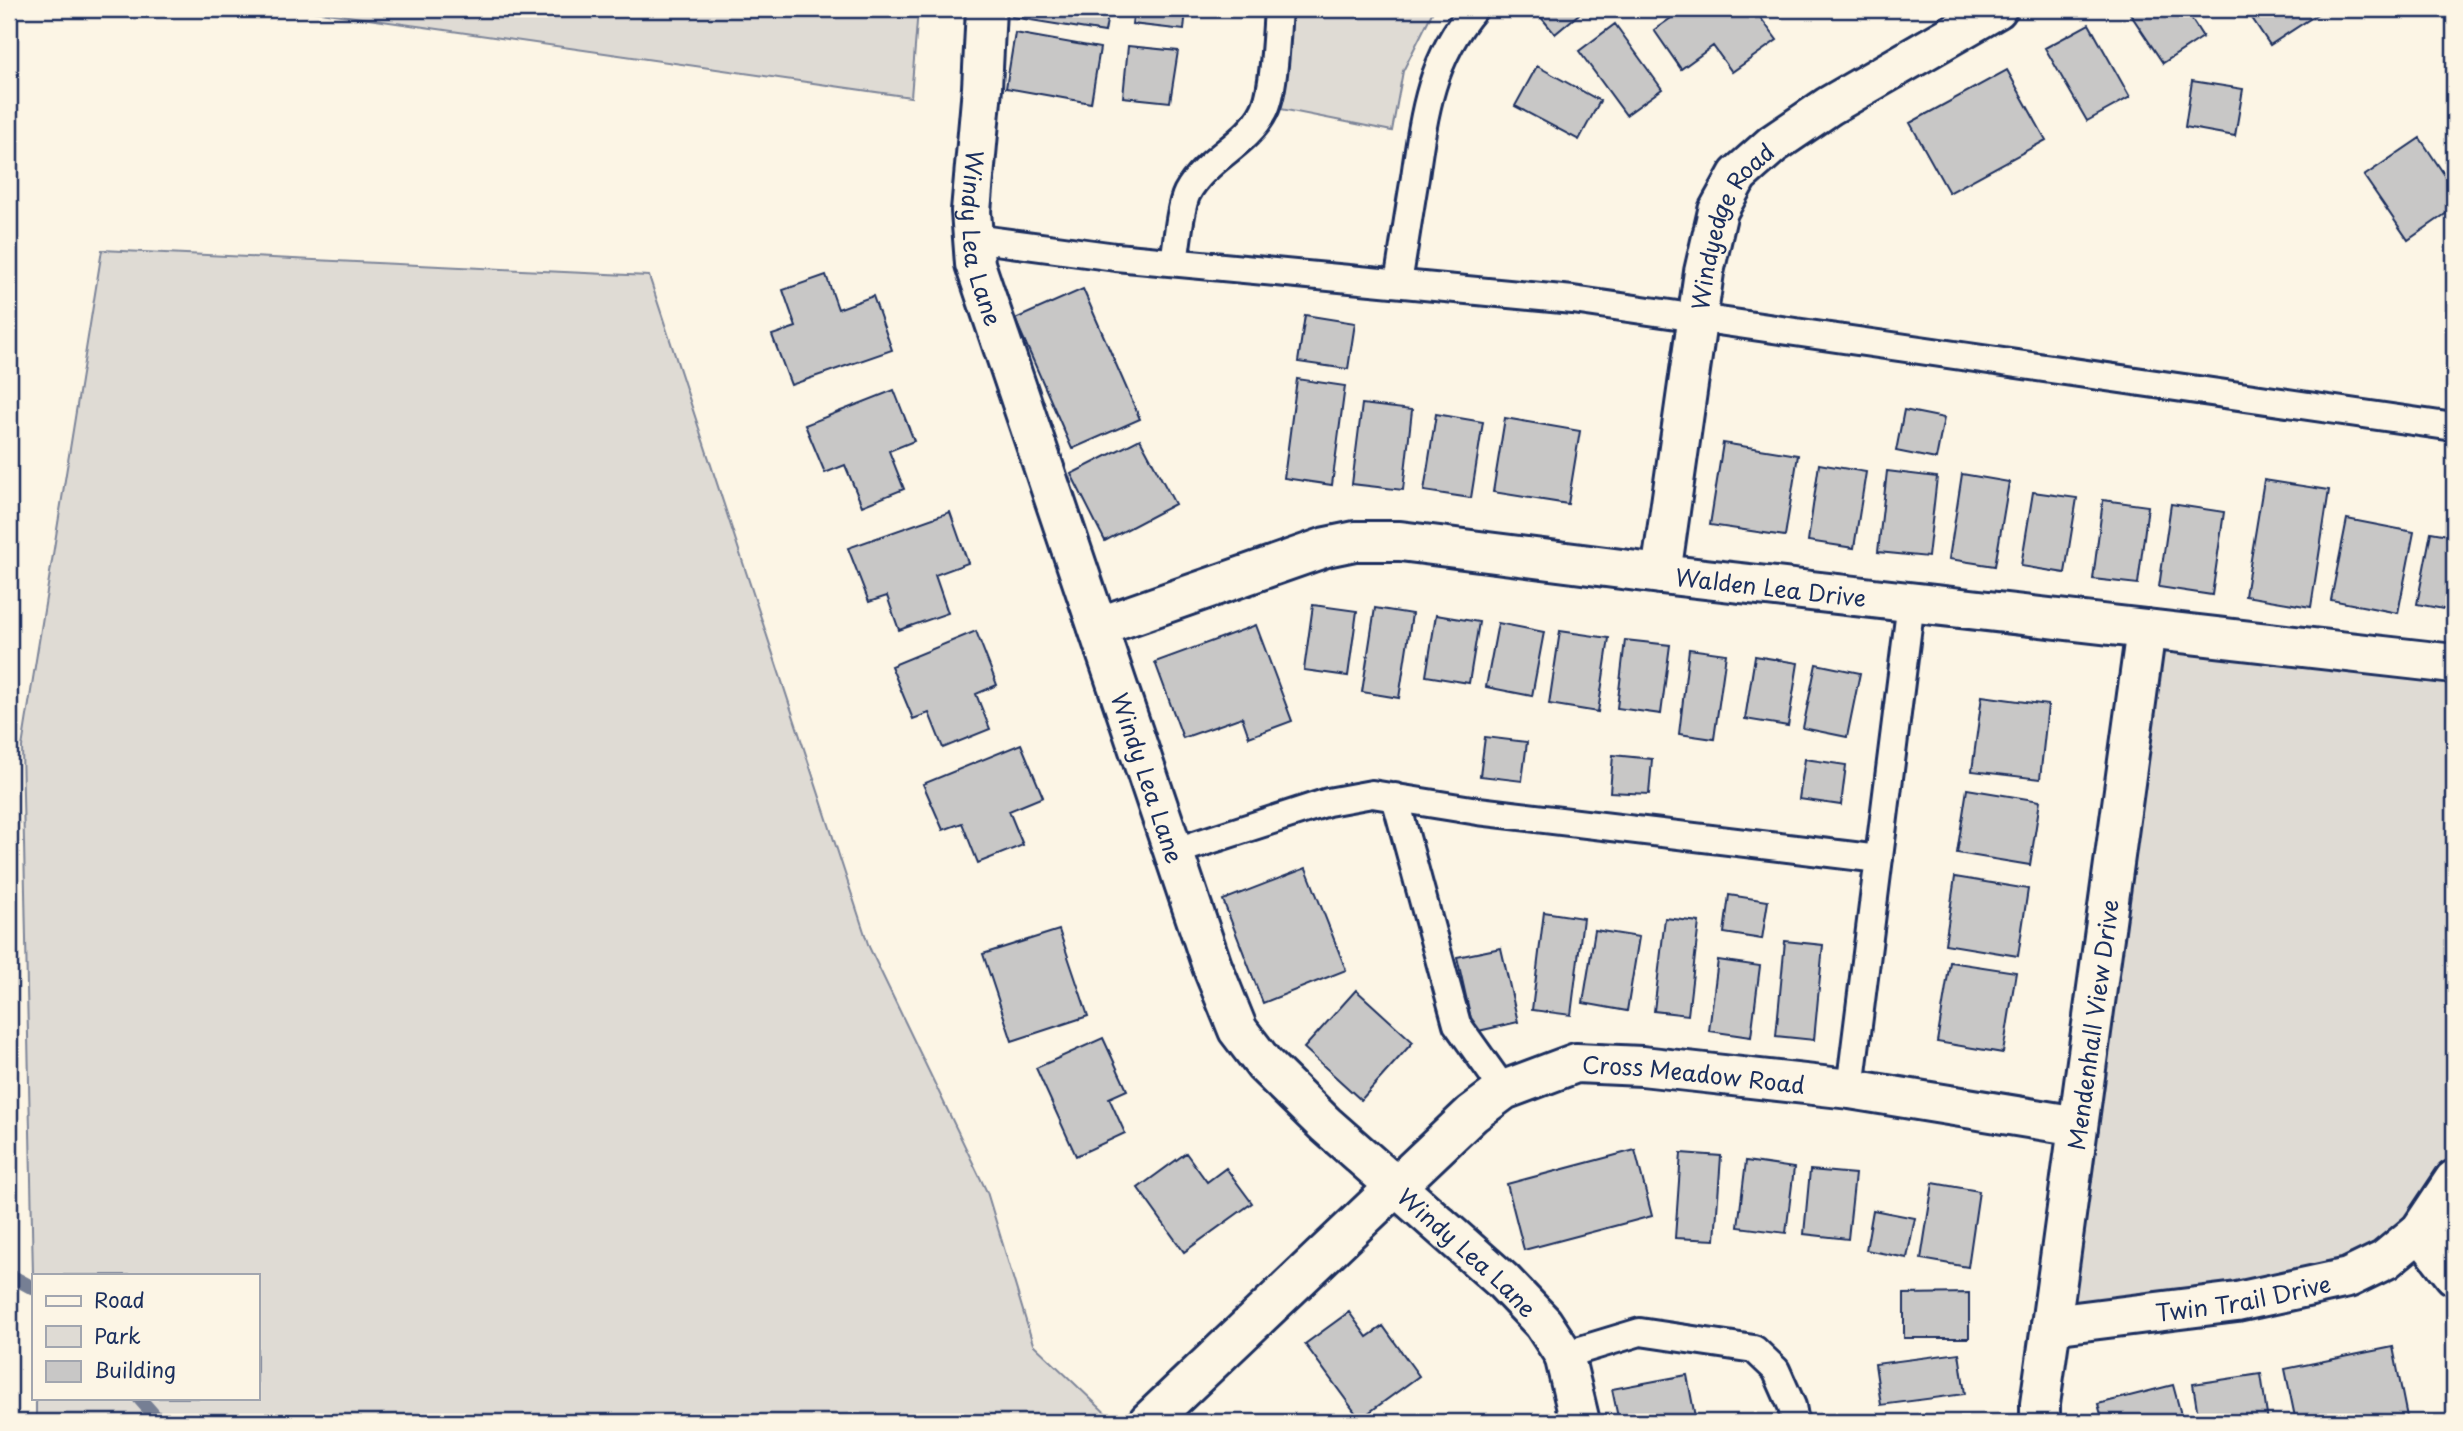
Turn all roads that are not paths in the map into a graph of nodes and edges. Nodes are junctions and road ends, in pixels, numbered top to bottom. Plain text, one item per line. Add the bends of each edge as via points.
1 (986, 9) edge
2 (1278, 9) edge
3 (1475, 9) edge
4 (1997, 9) edge
5 (973, 238) junction
6 (1174, 262) junction
7 (1398, 283) junction
8 (1698, 317) junction
9 (2454, 427) edge
10 (1661, 574) junction
11 (1911, 603) junction
12 (1098, 627) junction
13 (2146, 629) junction
14 (2454, 664) edge
15 (1395, 797) junction
16 (1173, 852) junction
17 (1879, 859) junction
18 (1850, 1089) junction
19 (1504, 1090) junction
20 (2078, 1126) junction
21 (2454, 1180) edge
22 (1395, 1185) junction
23 (2420, 1231) junction
24 (2454, 1275) edge
25 (2051, 1325) junction
26 (1564, 1355) junction
27 (1148, 1422) edge
28 (1580, 1422) edge
29 (1795, 1422) edge
30 (2040, 1422) edge

1 - 5 street, Windy Lea Lane via 971,211
2 - 6 lane via 1266,108 1252,131 1202,173 1186,195
3 - 7 lane via 1443,55 1428,96
4 - 8 street, Windyedge Road via 1829,106 1773,144 1738,175 1718,211
5 - 6 lane
5 - 12 street, Windy Lea Lane via 975,264
6 - 7 lane
7 - 8 lane
8 - 9 lane
8 - 10 street, Windyedge Road
10 - 11 street, Walden Lea Drive
10 - 12 street, Walden Lea Drive via 1400,541 1355,541 1326,547
11 - 13 street, Walden Lea Drive
11 - 17 lane
12 - 16 street, Windy Lea Lane
13 - 14 street, Walden Lea Drive
13 - 20 street, Mendenhall View Drive
15 - 16 lane via 1372,794 1328,802
15 - 17 lane
15 - 19 lane via 1457,1024
16 - 22 street, Windy Lea Lane via 1238,1030 1264,1064
17 - 18 lane
18 - 19 street, Cross Meadow Road via 1576,1063
18 - 20 street, Cross Meadow Road
19 - 22 street, Cross Meadow Road
20 - 25 street, Mendenhall View Drive
21 - 23 street, Twin Trail Drive
22 - 26 street, Windy Lea Lane via 1503,1281 1543,1323
22 - 27 street, Cross Meadow Road
23 - 24 street
23 - 25 street, Twin Trail Drive via 2385,1260 2348,1278 2238,1302
25 - 30 street, Mendenhall View Drive
26 - 28 street, Windy Lea Lane
26 - 29 lane via 1640,1332 1754,1349 1776,1370

